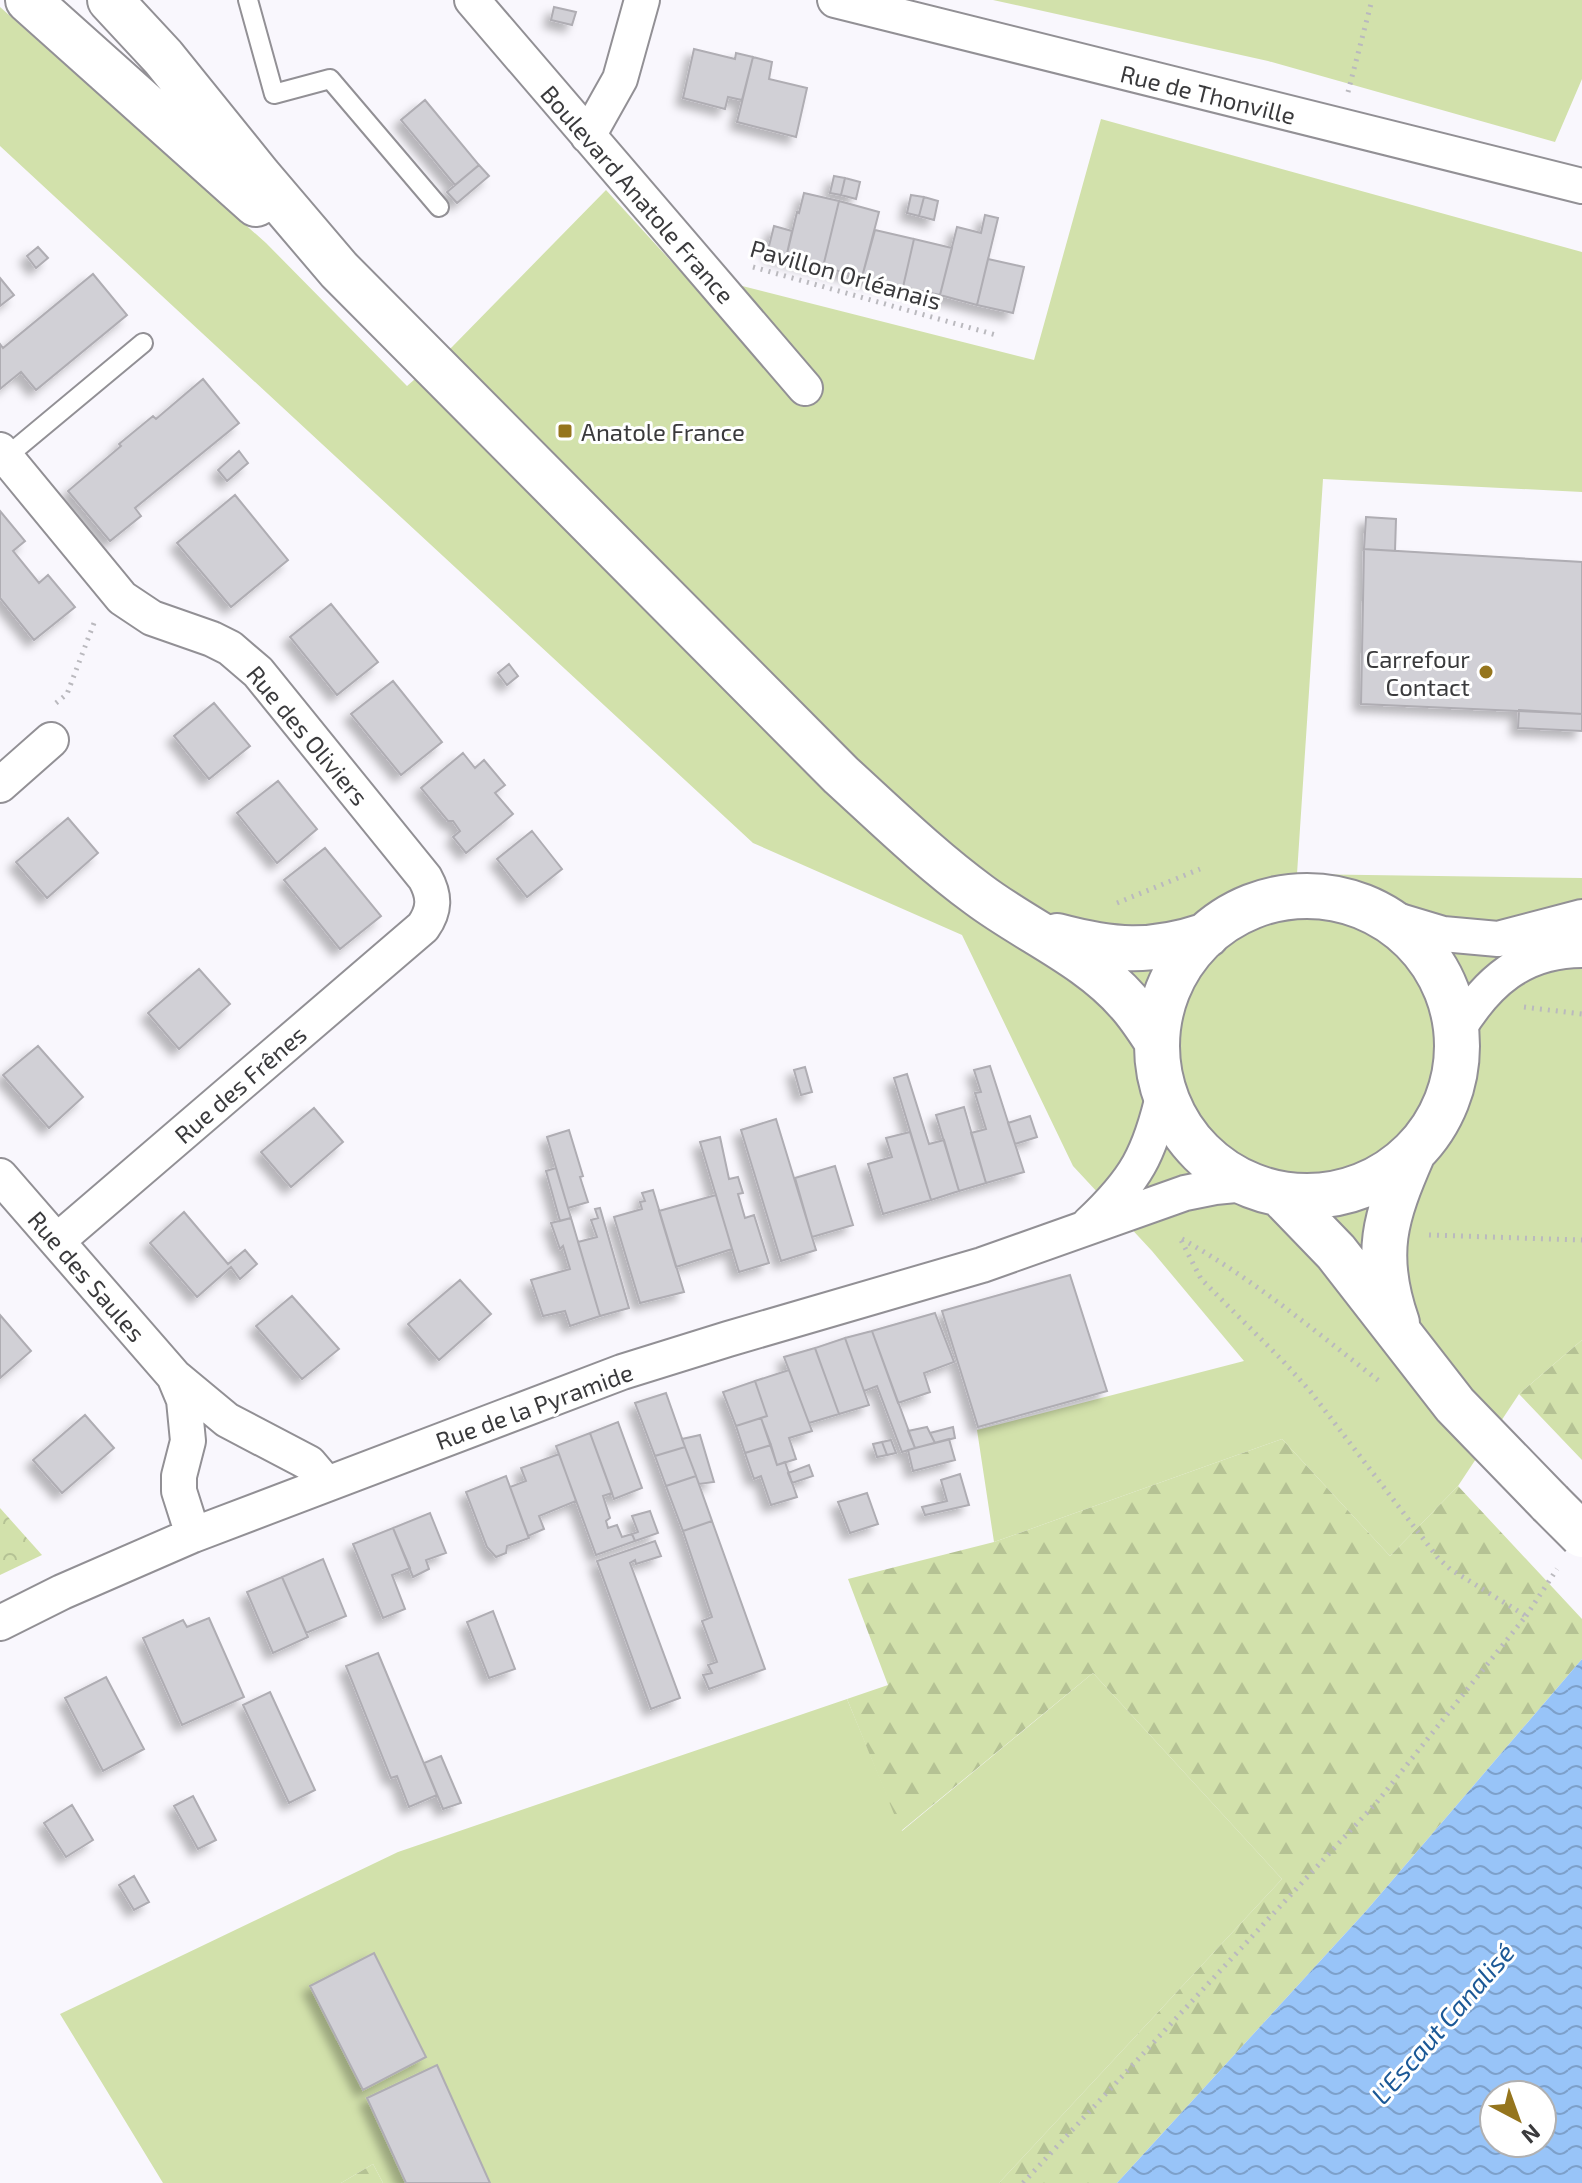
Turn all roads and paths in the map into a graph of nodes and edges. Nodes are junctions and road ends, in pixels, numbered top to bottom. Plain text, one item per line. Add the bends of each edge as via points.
1 (110, 0) edge
2 (248, 0) edge
3 (472, 0) edge
4 (642, 0) edge
5 (835, 0) edge
6 (1372, 0) edge
7 (42, 5) edge
8 (1339, 126) junction
9 (588, 136) junction
10 (1582, 186) edge
11 (439, 207) dead end
12 (686, 249) junction
13 (339, 270) junction
14 (996, 335) dead end
15 (143, 343) dead end
16 (805, 388) dead end
17 (3, 454) edge
18 (109, 585) junction
19 (51, 740) joint
20 (0, 785) edge
21 (1383, 916) junction
22 (1582, 917) edge
23 (423, 927) joint
24 (1032, 930) junction
25 (1207, 935) junction
26 (1582, 950) edge
27 (1520, 1006) dead end
28 (1582, 1014) edge
29 (1457, 1031) junction
30 (1157, 1042) junction
31 (1164, 1092) junction
32 (1413, 1153) junction
33 (0, 1176) edge
34 (1263, 1189) junction
35 (1083, 1229) junction
36 (1428, 1235) dead end
37 (1582, 1240) edge
38 (57, 1241) junction
39 (1275, 1300) dead end
40 (1402, 1336) junction
41 (174, 1376) junction
42 (326, 1483) junction
43 (193, 1535) junction
44 (1570, 1551) edge
45 (1526, 1616) junction
46 (0, 1623) edge
47 (1023, 2183) edge

1 - 13 main road
2 - 11 lane via 274,94 330,79
3 - 9 street, Boulevard Anatole France
4 - 9 street via 620,79
5 - 8 street, Rue de Thonville
6 - 8 path
7 - 13 main road via 245,195
8 - 10 street, Rue de Thonville
9 - 12 street, Boulevard Anatole France
12 - 14 path, Pavillon Orléanais
12 - 16 street, Boulevard Anatole France
13 - 24 main road via 841,775 979,896
15 - 17 lane
17 - 18 street, Rue des Oliviers
18 - 19 path via 67,694 36,721
18 - 23 street, Rue des Oliviers via 135,609 230,648 258,672 425,878 433,903
19 - 20 street
21 - 22 street via 1480,939 1515,936
21 - 25 main road via 1345,901 1303,896 1261,903
21 - 29 main road via 1415,941 1439,974
23 - 38 street, Rue des Frênes
24 - 25 main road via 1132,950
24 - 30 main road via 1115,989
25 - 30 main road via 1171,983
26 - 29 street via 1538,957 1500,977
27 - 28 path
29 - 32 main road via 1456,1070 1445,1106
30 - 31 main road
31 - 34 main road via 1178,1125 1195,1147 1215,1165
31 - 35 street, Rue de la Pyramide via 1155,1132 1138,1169
32 - 34 main road via 1384,1175 1351,1190 1316,1196
32 - 40 main road via 1391,1203 1384,1238 1391,1305
33 - 38 street, Rue des Saules
34 - 35 street, Rue de la Pyramide via 1200,1189
34 - 40 main road via 1320,1233
35 - 42 street, Rue de la Pyramide via 982,1265 622,1372
36 - 37 path
38 - 41 street, Rue des Saules
39 - 45 path via 1180,1238 1201,1279 1310,1391 1438,1558
40 - 44 main road, bridge via 1455,1405 1550,1503
41 - 42 street, Rue des Saules via 227,1420 309,1463
41 - 43 street, Rue des Saules via 184,1400 188,1441 179,1491
42 - 43 street, Rue de la Pyramide
43 - 46 street, Rue de la Pyramide
44 - 45 path
45 - 47 path via 1377,1802

